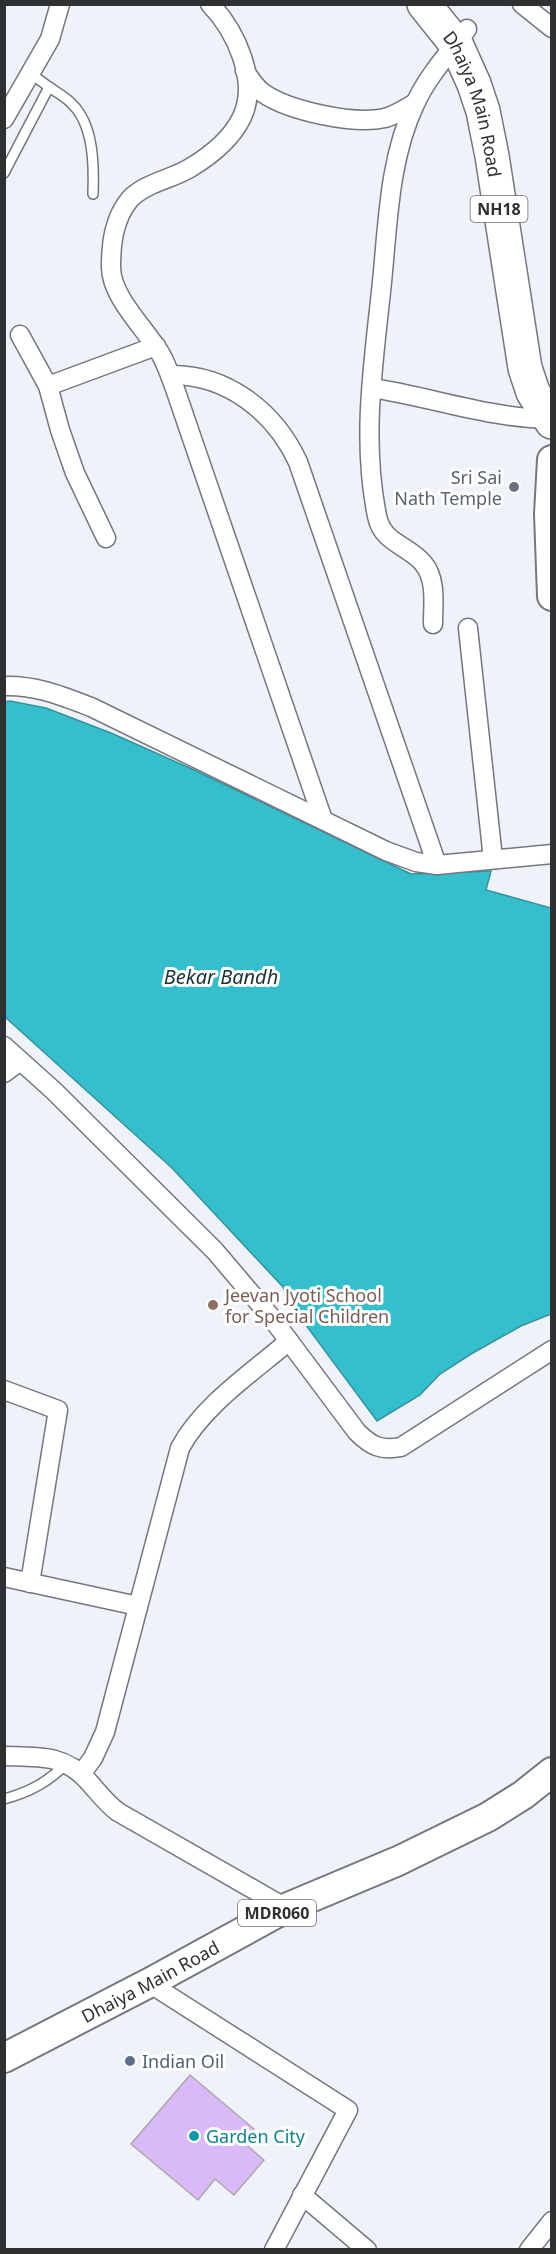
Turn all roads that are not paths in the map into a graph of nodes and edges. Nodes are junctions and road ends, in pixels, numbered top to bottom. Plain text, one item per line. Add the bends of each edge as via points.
1 (60, 4) edge
2 (210, 4) edge
3 (424, 4) edge
4 (522, 4) edge
5 (456, 26) edge
6 (552, 28) edge
7 (245, 71) junction
8 (30, 73) junction
9 (49, 87) junction
10 (415, 103) junction
11 (4, 119) edge
12 (4, 173) edge
13 (93, 194) dead end
14 (20, 335) dead end
15 (156, 346) junction
16 (170, 375) junction
17 (552, 384) edge
18 (48, 386) junction
19 (372, 388) junction
20 (550, 421) edge
21 (552, 460) edge
22 (106, 538) dead end
23 (552, 596) edge
24 (433, 624) dead end
25 (468, 628) dead end
26 (4, 686) edge
27 (323, 820) junction
28 (552, 854) edge
29 (493, 860) junction
30 (437, 865) junction
31 (4, 1046) edge
32 (20, 1061) junction
33 (4, 1073) edge
34 (289, 1341) junction
35 (552, 1350) edge
36 (4, 1390) edge
37 (4, 1577) edge
38 (30, 1583) junction
39 (138, 1606) junction
40 (4, 1756) edge
41 (74, 1769) junction
42 (552, 1772) edge
43 (4, 1799) edge
44 (286, 1908) junction
45 (149, 1983) junction
46 (4, 2058) edge
47 (302, 2195) junction
48 (552, 2222) edge
49 (273, 2250) edge
50 (367, 2250) edge
51 (529, 2250) edge

1 - 8 street via 50,39
2 - 7 street via 237,45
3 - 5 highway, Dhaiya Main Road / NH18
4 - 6 street
5 - 10 street
5 - 17 highway, Dhaiya Main Road / NH18 via 485,63 500,114 539,351
5 - 20 highway, Dhaiya Main Road / NH18 via 490,144 525,369
7 - 10 street via 272,98 323,114 369,120 385,118
7 - 15 street via 245,109 231,134 190,168 132,196 115,227 110,271 113,283
8 - 9 lane
8 - 11 street
9 - 12 lane
9 - 13 lane via 73,104 88,132 94,164
10 - 19 street via 393,174
14 - 18 street
15 - 16 street
15 - 18 street
16 - 27 street
16 - 30 street via 199,377 233,391 267,416 290,444
18 - 22 street via 75,473
19 - 20 street via 489,413
19 - 24 street via 368,446 377,519 384,533 424,564 434,596
21 - 23 main road
25 - 29 street
26 - 27 street via 44,690 91,707
27 - 30 street via 405,859
28 - 29 street
29 - 30 street
31 - 32 street
32 - 33 street
32 - 34 street via 215,1251
34 - 35 street via 357,1432 378,1448 390,1449 401,1447
34 - 39 street via 212,1407 188,1434 175,1463
36 - 38 street via 58,1410
37 - 38 street
38 - 39 street
39 - 41 street via 105,1732 93,1758
40 - 41 street via 47,1757
41 - 43 lane
41 - 44 street via 118,1812
42 - 44 main road, Dhaiya Main Road / MDR060 via 488,1817 398,1861
44 - 45 main road, Dhaiya Main Road / MDR060
45 - 46 main road, Dhaiya Main Road / MDR060
45 - 47 street via 348,2110
47 - 49 street
47 - 50 street
48 - 51 street

